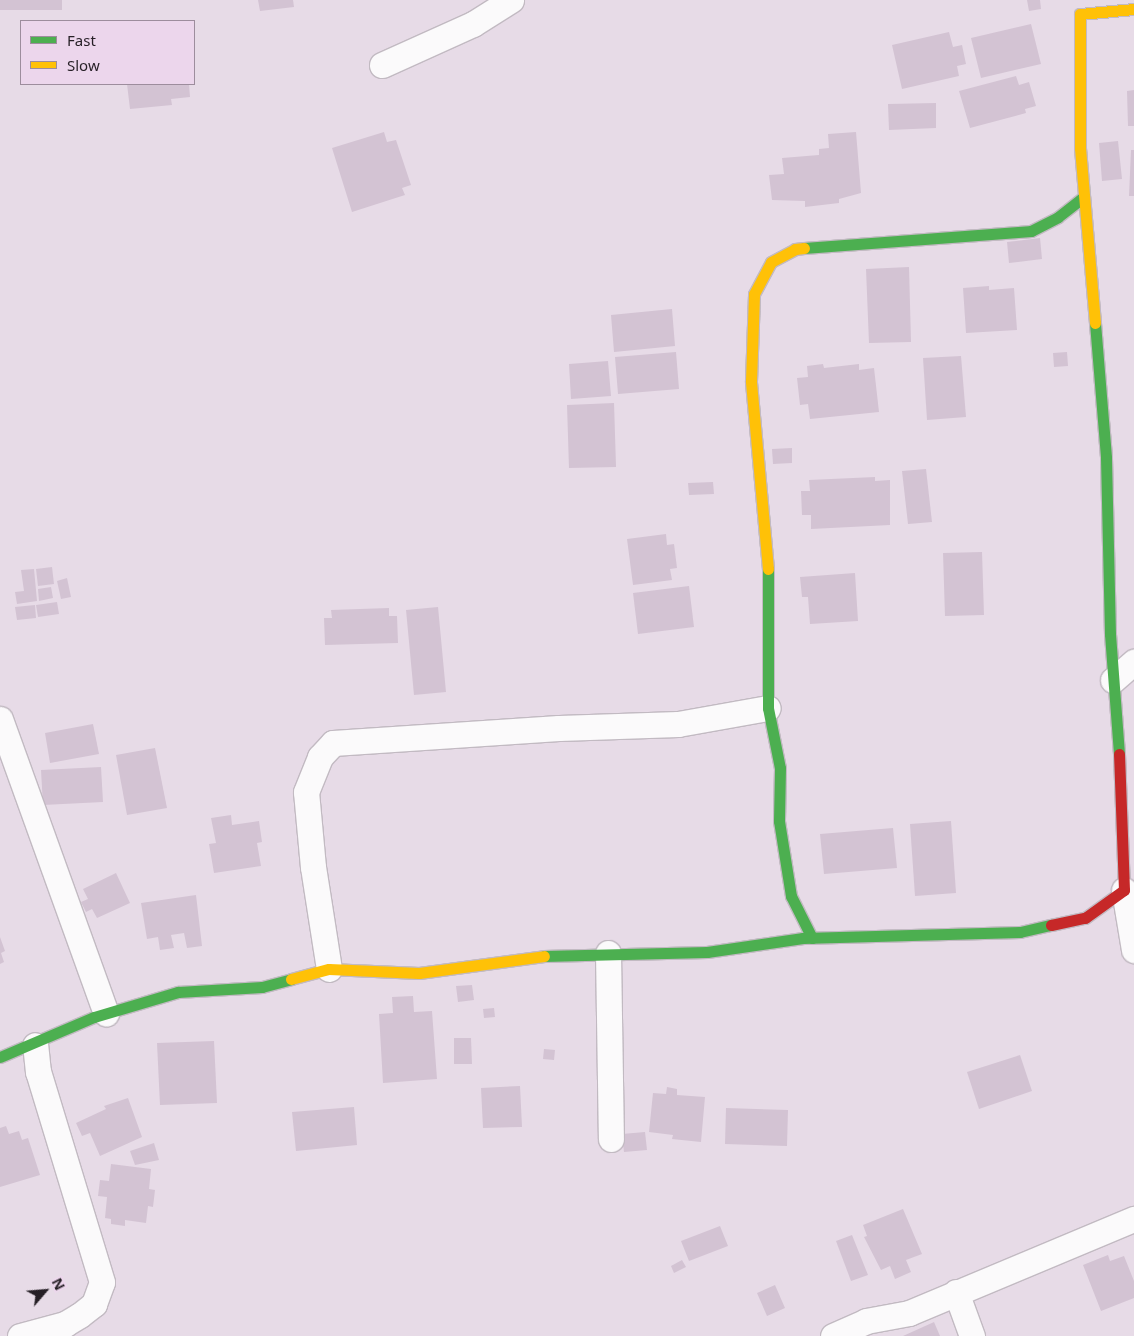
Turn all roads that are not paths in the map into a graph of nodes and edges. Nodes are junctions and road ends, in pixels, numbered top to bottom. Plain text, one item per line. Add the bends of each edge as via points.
1 (511, 0) edge
2 (1080, 7) edge
3 (1134, 9) edge
4 (382, 65) dead end
5 (1084, 197) junction
6 (1134, 662) edge
7 (1113, 680) junction
8 (768, 708) junction
9 (0, 719) edge
10 (1124, 890) junction
11 (812, 938) junction
12 (1134, 950) edge
13 (608, 953) junction
14 (328, 969) junction
15 (106, 1014) junction
16 (35, 1045) junction
17 (0, 1057) edge
18 (611, 1139) dead end
19 (1134, 1219) edge
20 (956, 1292) junction
21 (20, 1336) edge
22 (833, 1336) edge
23 (972, 1336) edge

1 - 4 street via 473,24
2 - 3 street
2 - 5 street
5 - 7 street via 1106,458
5 - 8 street via 1058,217 1030,232 795,249 771,262 754,294 751,381 769,579
6 - 7 street
7 - 10 street via 1122,803
8 - 11 street via 780,768 779,821 791,896
8 - 14 street via 678,724 559,728 333,743 320,757 306,792
9 - 15 street
10 - 11 street via 1085,918 1047,928 1020,932
10 - 12 street
11 - 13 street via 707,952
13 - 14 street via 561,954 420,973
13 - 18 street
14 - 15 street via 262,987 178,992
15 - 16 street
16 - 17 street
16 - 21 street via 38,1072 102,1282 94,1304 80,1315 64,1324
19 - 20 street
20 - 22 street via 909,1312 866,1321
20 - 23 street

